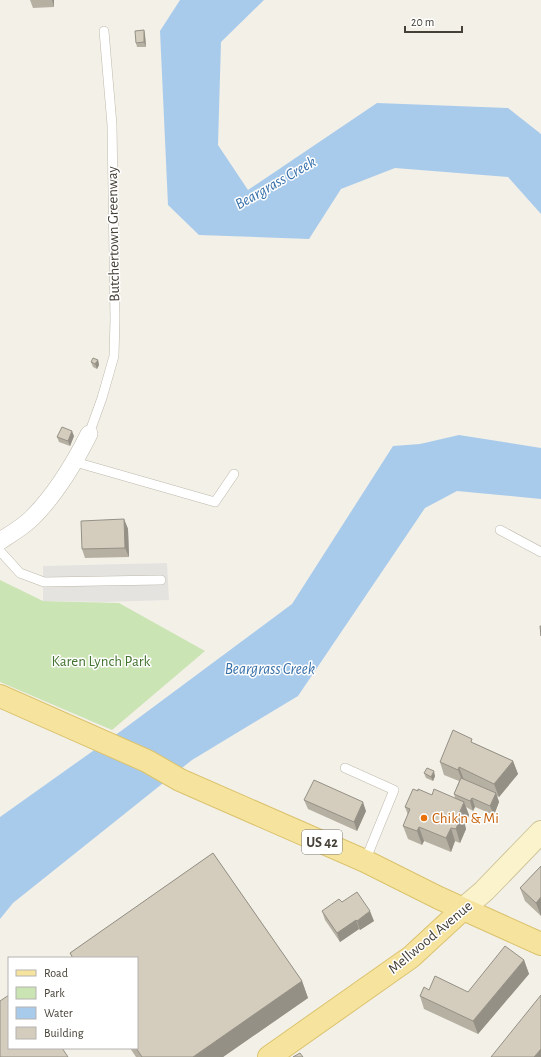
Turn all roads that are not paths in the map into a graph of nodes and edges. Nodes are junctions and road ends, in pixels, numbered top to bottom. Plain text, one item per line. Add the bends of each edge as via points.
1 (104, 31) dead end
2 (89, 434) joint
3 (75, 462) junction
4 (234, 474) dead end
5 (500, 530) dead end
6 (0, 541) edge
7 (0, 551) edge
8 (541, 552) edge
9 (161, 580) dead end
10 (0, 696) edge
11 (345, 768) dead end
12 (541, 832) edge
13 (365, 861) junction
14 (463, 909) junction
15 (541, 944) edge
16 (269, 1057) edge

1 - 2 lane, Butchertown Greenway via 112,125 114,356
2 - 3 street
3 - 4 lane via 215,502
3 - 6 street via 32,518
5 - 8 lane
7 - 9 lane via 20,573 44,582
10 - 13 main road, US 42 via 147,761 180,780
11 - 13 lane via 394,790
12 - 14 street, Mellwood Avenue
13 - 14 main road, US 42
14 - 15 main road, US 42
14 - 16 main road, Mellwood Avenue via 411,957

